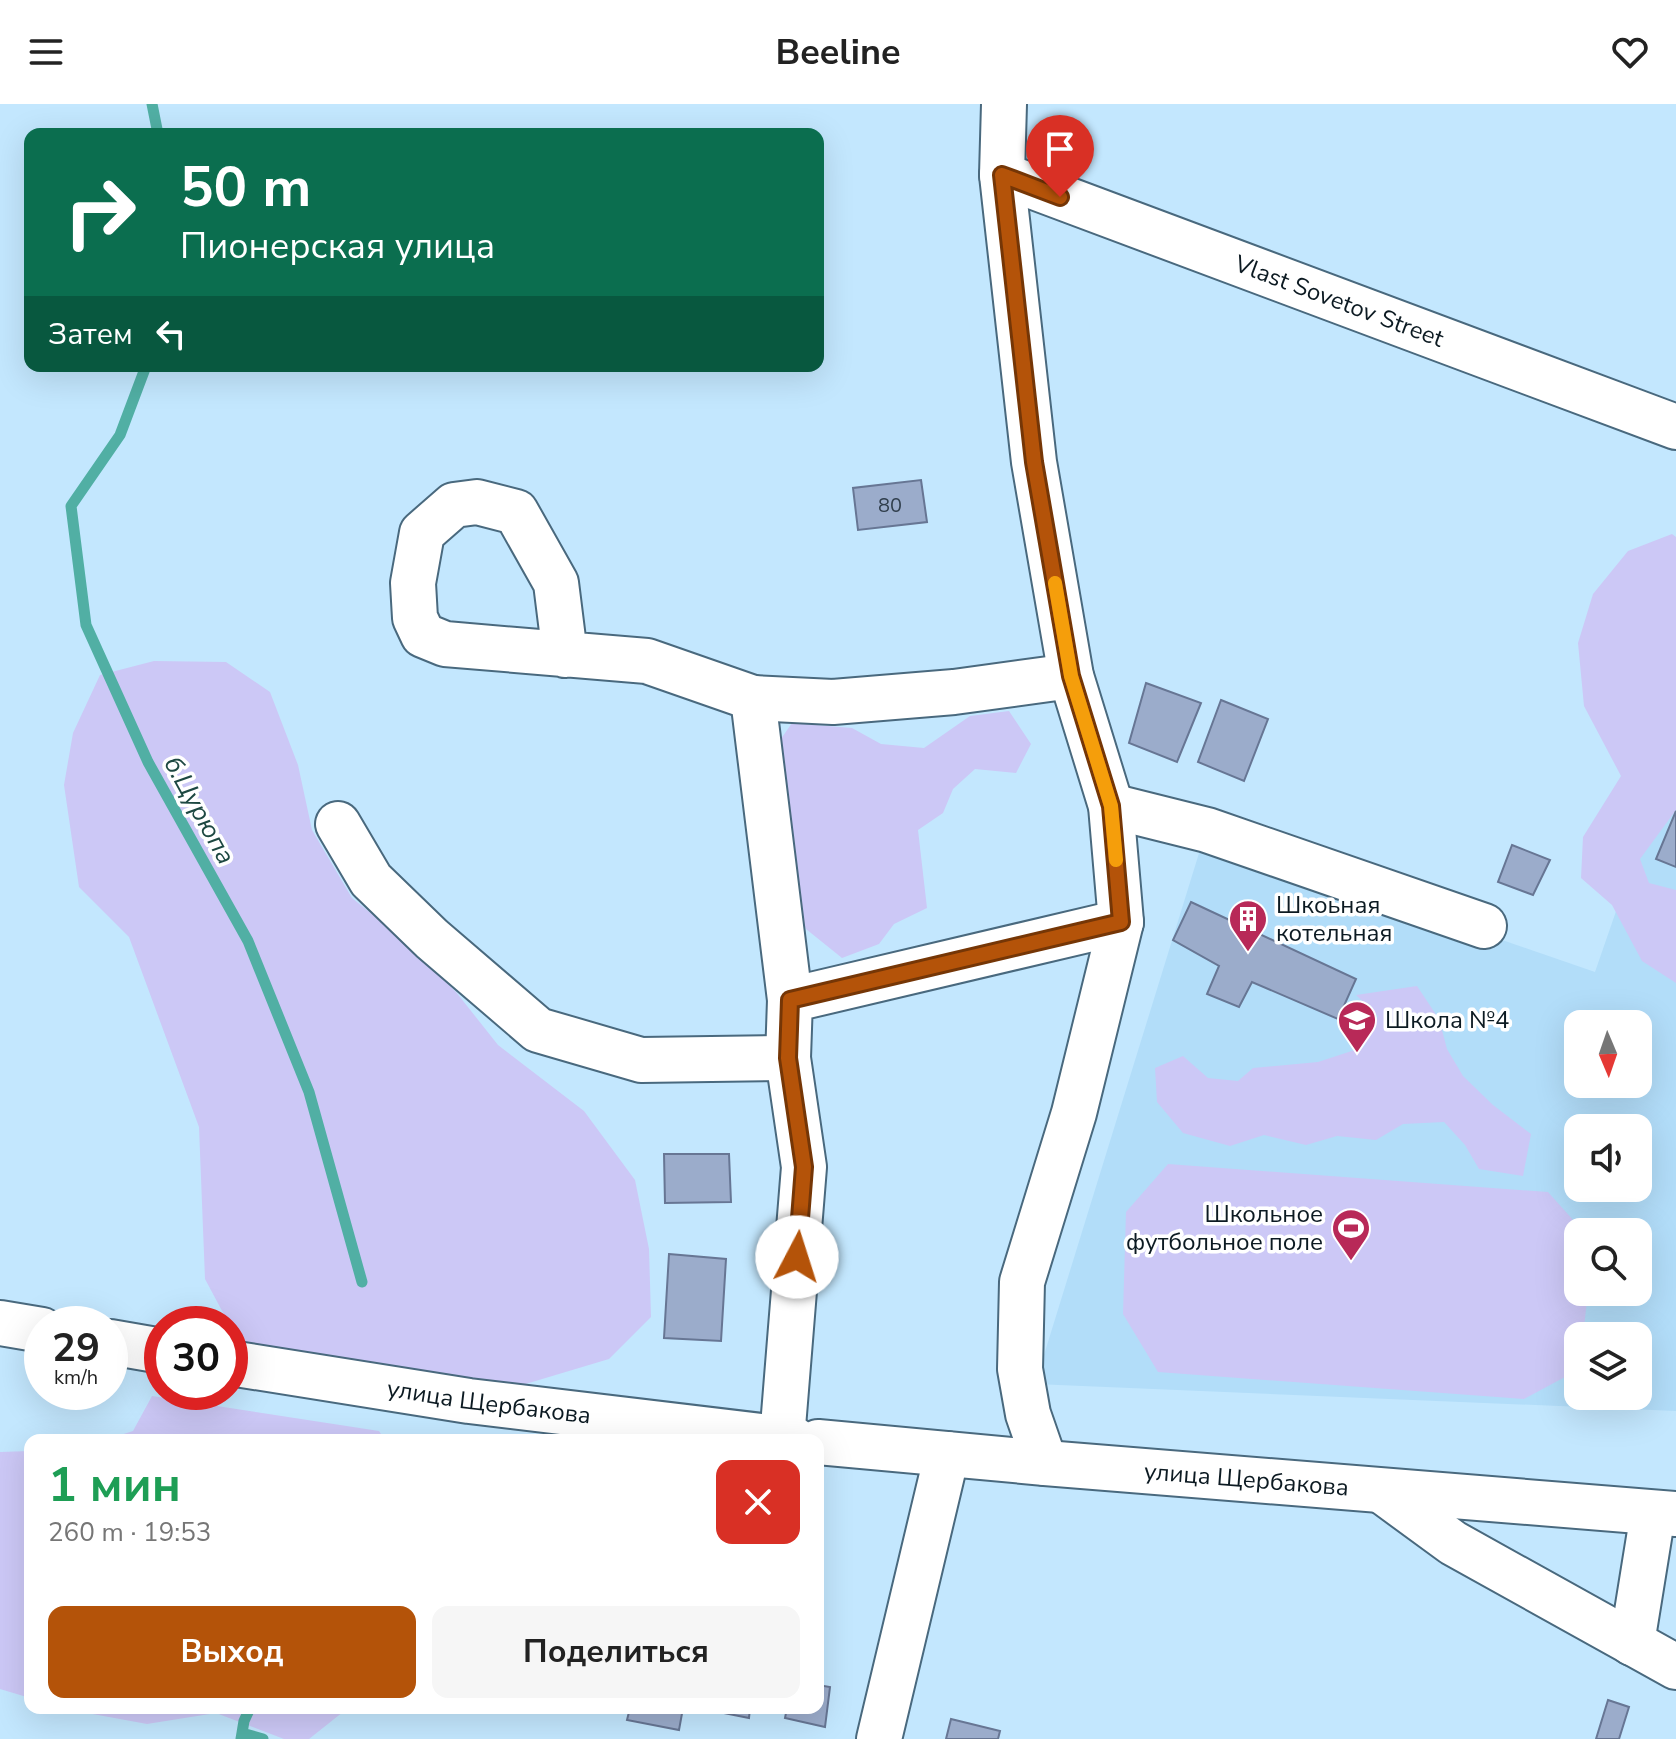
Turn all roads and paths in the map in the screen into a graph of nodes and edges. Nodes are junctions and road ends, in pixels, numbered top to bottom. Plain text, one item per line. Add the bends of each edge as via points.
1 (1006, 109) edge
2 (1002, 175) junction
3 (1676, 427) edge
4 (565, 655) dead end
5 (1071, 676) junction
6 (753, 698) junction
7 (1111, 806) junction
8 (338, 824) dead end
9 (1121, 922) junction
10 (1484, 926) dead end
11 (790, 1000) junction
12 (788, 1058) junction
13 (248, 1366) edge
14 (747, 1434) edge
15 (798, 1434) edge
16 (824, 1442) edge
17 (947, 1454) junction
18 (1045, 1463) junction
19 (1382, 1491) junction
20 (1664, 1514) edge
21 (1632, 1643) junction
22 (1676, 1667) edge
23 (879, 1739) edge

1 - 2 street
2 - 3 street, Vlast Sovetov Street
2 - 5 street via 1034,462
4 - 6 street via 647,661
5 - 6 street via 833,702
5 - 7 street
6 - 11 street
7 - 9 street
7 - 10 street via 1207,830
8 - 12 street via 371,880 538,1030 641,1060
9 - 11 street
9 - 18 street via 1074,1113 1022,1282 1020,1369
11 - 12 street
12 - 15 street via 804,1167
13 - 14 street, улица Щербакова via 469,1401
16 - 17 street, улица Щербакова
17 - 18 street, улица Щербакова
17 - 23 street
18 - 19 street, улица Щербакова
19 - 20 street, улица Щербакова
19 - 21 street via 1453,1543
20 - 21 street
21 - 22 street

